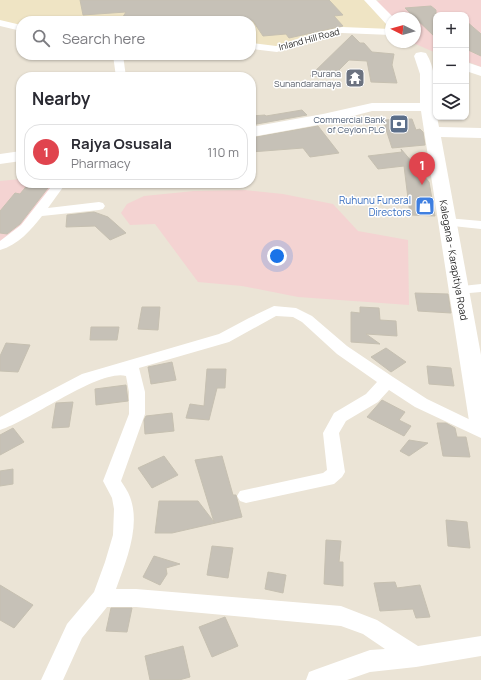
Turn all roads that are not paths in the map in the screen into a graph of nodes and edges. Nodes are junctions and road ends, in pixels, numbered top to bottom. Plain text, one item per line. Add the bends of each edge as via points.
1 (374, 1) edge
2 (385, 15) edge
3 (0, 24) edge
4 (16, 27) edge
5 (385, 32) edge
6 (256, 47) edge
7 (119, 60) edge
8 (431, 61) edge
9 (120, 72) edge
10 (428, 107) junction
11 (256, 131) edge
12 (433, 132) junction
13 (481, 133) edge
14 (16, 157) edge
15 (0, 159) edge
16 (56, 188) edge
17 (99, 206) dead end
18 (37, 213) junction
19 (447, 222) junction
20 (481, 225) edge
21 (0, 246) edge
22 (481, 288) edge
23 (458, 290) junction
24 (121, 369) junction
25 (387, 381) junction
26 (479, 399) edge
27 (481, 421) edge
28 (0, 424) edge
29 (481, 432) edge
30 (246, 496) dead end
31 (102, 598) junction
32 (481, 646) edge
33 (416, 657) junction
34 (52, 680) edge
35 (317, 680) edge

1 - 2 main road
3 - 4 street
5 - 6 street, Inland Hill Road via 342,30 277,49
7 - 9 street
8 - 10 main road, Kalegana - Karapitiya Road
10 - 11 main road via 372,107
10 - 12 main road, Kalegana - Karapitiya Road
12 - 13 main road
12 - 19 main road, Kalegana - Karapitiya Road
14 - 15 main road
16 - 18 street
17 - 18 street
18 - 21 street via 21,232
19 - 20 street
19 - 23 main road, Kalegana - Karapitiya Road
22 - 23 street
23 - 26 main road, Kalegana - Karapitiya Road
24 - 25 street via 224,338 274,311 296,313 307,319 342,350
24 - 28 street via 88,378
24 - 31 street via 134,372 137,414 112,481 121,498 124,521 119,554
25 - 29 street via 421,403
25 - 30 street via 372,398 340,417 331,433 336,472 328,479
26 - 27 main road, Kalegana - Karapitiya Road
31 - 33 street via 136,598 342,616 370,627
31 - 34 street via 74,631
32 - 33 street
33 - 35 street via 370,661

